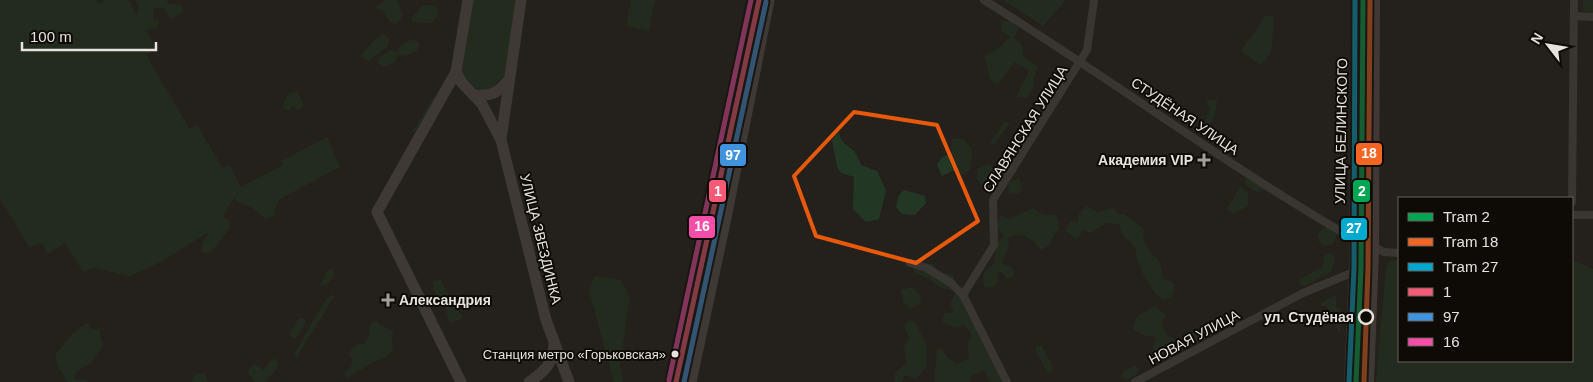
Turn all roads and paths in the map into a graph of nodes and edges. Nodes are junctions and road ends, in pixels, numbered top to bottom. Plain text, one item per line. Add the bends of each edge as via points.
1 (468, 0) edge
2 (521, 0) edge
3 (760, 0) edge
4 (769, 0) edge
5 (984, 0) edge
6 (1094, 0) edge
7 (1357, 0) edge
8 (1374, 0) edge
9 (1574, 0) edge
10 (1574, 16) junction
11 (1593, 17) edge
12 (1080, 62) junction
13 (456, 72) junction
14 (509, 80) junction
15 (475, 95) junction
16 (501, 140) junction
17 (1572, 197) edge
18 (1573, 215) edge
19 (1593, 215) edge
20 (1355, 239) junction
21 (1373, 248) junction
22 (1398, 253) edge
23 (910, 263) dead end
24 (1373, 264) junction
25 (1355, 271) junction
26 (962, 295) junction
27 (554, 344) junction
28 (461, 382) edge
29 (528, 382) edge
30 (569, 382) edge
31 (676, 382) edge
32 (691, 382) edge
33 (1007, 382) edge
34 (1136, 382) edge
35 (1350, 382) edge
36 (1368, 382) edge

1 - 13 street
2 - 14 street, УЛИЦА ЗВЕЗДИНКА
3 - 31 street
4 - 32 street
5 - 12 street, СТУДЁНАЯ УЛИЦА
6 - 12 street, СЛАВЯНСКАЯ УЛИЦА via 1087,50
7 - 20 main road, УЛИЦА БЕЛИНСКОГО
8 - 21 main road
9 - 10 street
10 - 11 street
10 - 17 street
12 - 20 street, СТУДЁНАЯ УЛИЦА
12 - 26 street, СЛАВЯНСКАЯ УЛИЦА via 993,200 994,245
13 - 15 street, УЛИЦА ЗВЕЗДИНКА
13 - 28 street via 376,212
14 - 15 street via 501,90
14 - 16 street, УЛИЦА ЗВЕЗДИНКА
15 - 16 street, УЛИЦА ЗВЕЗДИНКА
16 - 27 street, УЛИЦА ЗВЕЗДИНКА
18 - 19 street
20 - 21 street, СТУДЁНАЯ УЛИЦА
20 - 25 main road, УЛИЦА БЕЛИНСКОГО
21 - 22 street, СТУДЁНАЯ УЛИЦА
21 - 24 main road
23 - 26 street via 927,268 951,283
24 - 25 street, НОВАЯ УЛИЦА
24 - 36 main road
25 - 34 street, НОВАЯ УЛИЦА via 1303,293
25 - 35 main road, УЛИЦА БЕЛИНСКОГО
26 - 33 street
27 - 29 street via 553,358 545,371
27 - 30 street, УЛИЦА ЗВЕЗДИНКА

